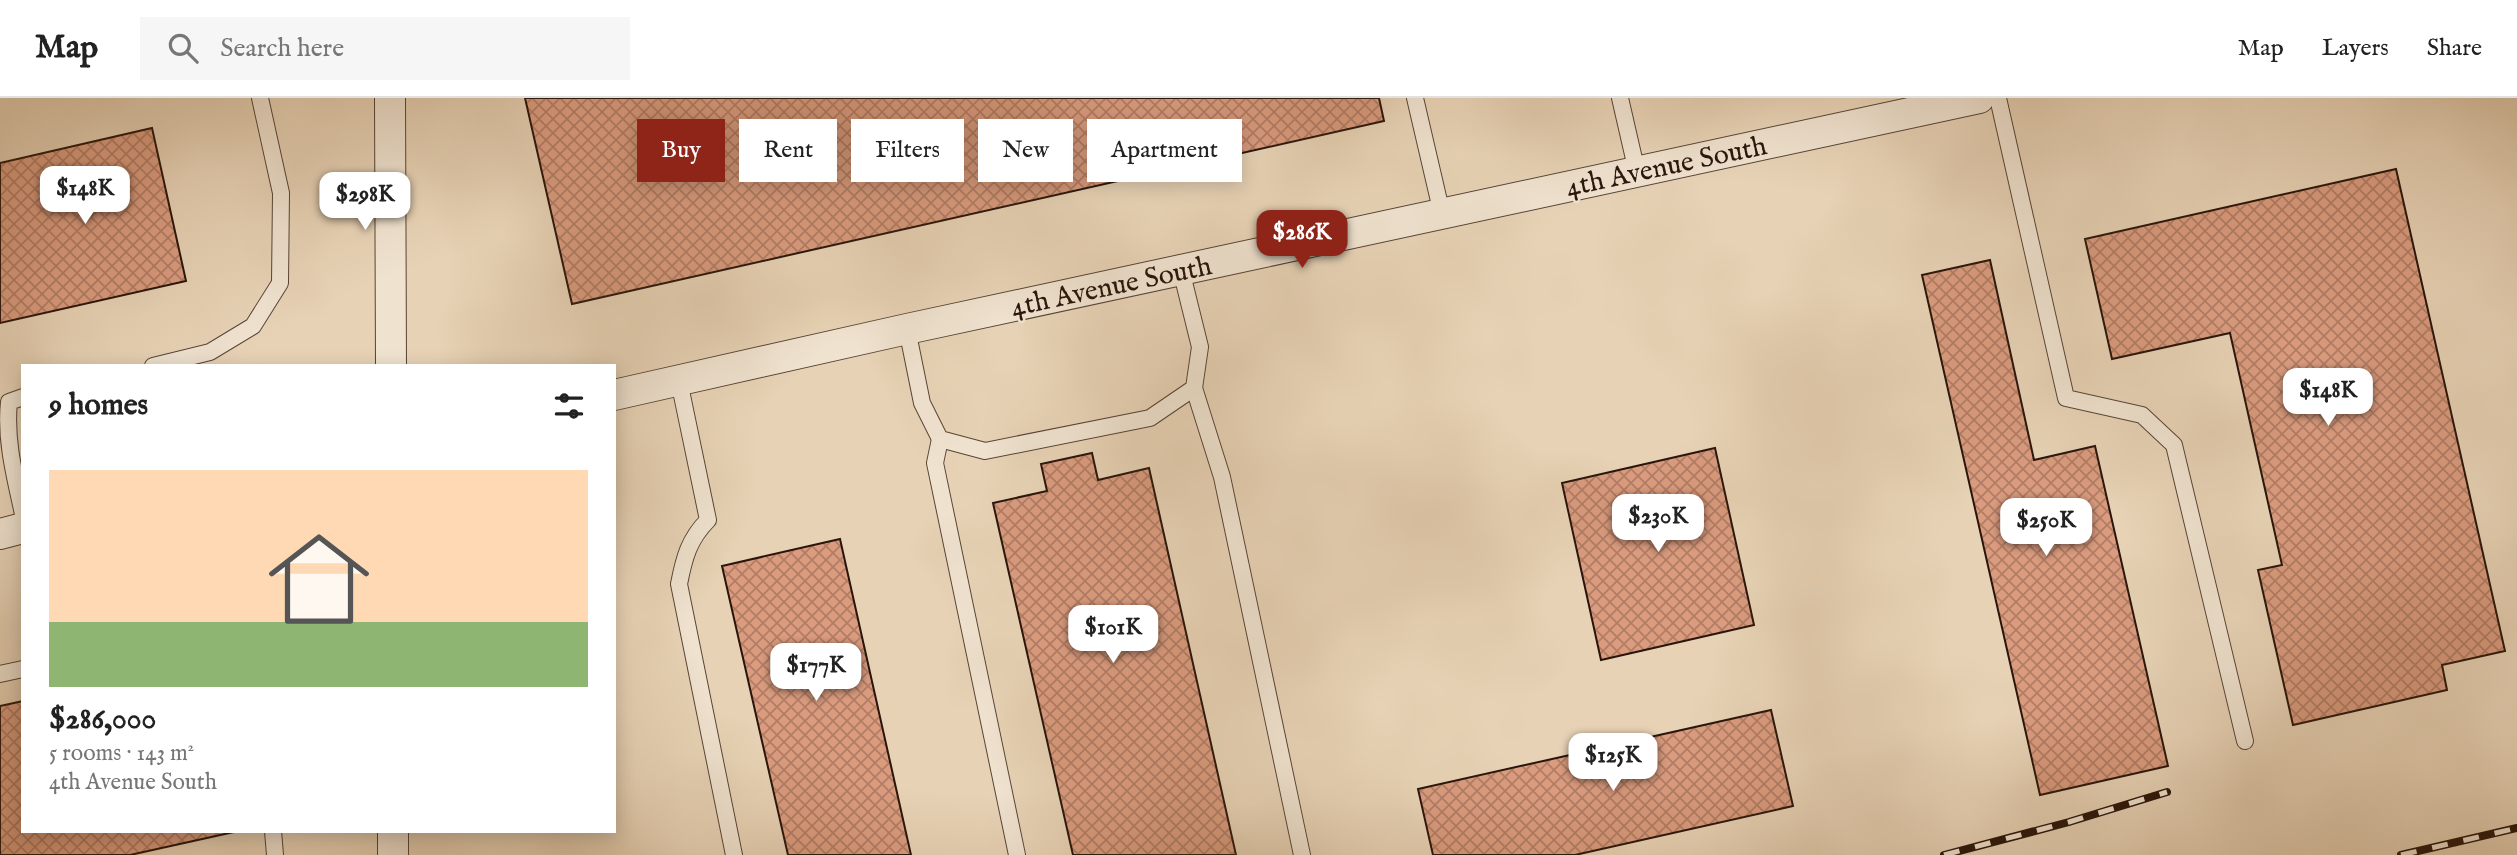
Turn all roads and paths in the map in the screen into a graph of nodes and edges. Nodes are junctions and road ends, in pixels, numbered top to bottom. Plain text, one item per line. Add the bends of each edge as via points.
1 (260, 98) edge
2 (390, 98) edge
3 (1415, 98) edge
4 (1620, 98) edge
5 (1979, 98) edge
6 (1998, 98) edge
7 (1637, 172) junction
8 (1442, 214) junction
9 (1181, 270) junction
10 (907, 329) junction
11 (161, 364) edge
12 (391, 364) edge
13 (679, 381) junction
14 (1194, 388) junction
15 (616, 395) edge
16 (21, 398) edge
17 (940, 439) junction
18 (21, 504) edge
19 (21, 529) edge
20 (0, 534) edge
21 (21, 669) edge
22 (0, 674) edge
23 (2245, 741) dead end
24 (273, 833) edge
25 (393, 833) edge
26 (275, 855) edge
27 (393, 855) edge
28 (734, 855) edge
29 (1017, 855) edge
30 (1301, 855) edge

1 - 11 lane via 281,193 280,283 253,326 210,352
2 - 12 street
3 - 8 lane
4 - 7 lane
5 - 7 street, 4th Avenue South
6 - 23 lane via 2066,398 2142,415 2174,445
7 - 8 street, 4th Avenue South
8 - 9 street, 4th Avenue South
9 - 10 street, 4th Avenue South
9 - 14 lane via 1200,347
10 - 13 street, 4th Avenue South
10 - 17 lane via 922,403
13 - 15 street, 4th Avenue South
13 - 28 lane via 708,520 686,550 678,584
14 - 17 lane via 1150,418 1138,421 985,451
14 - 30 lane via 1222,477
16 - 18 lane via 9,402 7,418
17 - 29 lane via 935,463
19 - 20 street
21 - 22 lane
24 - 26 lane
25 - 27 street

